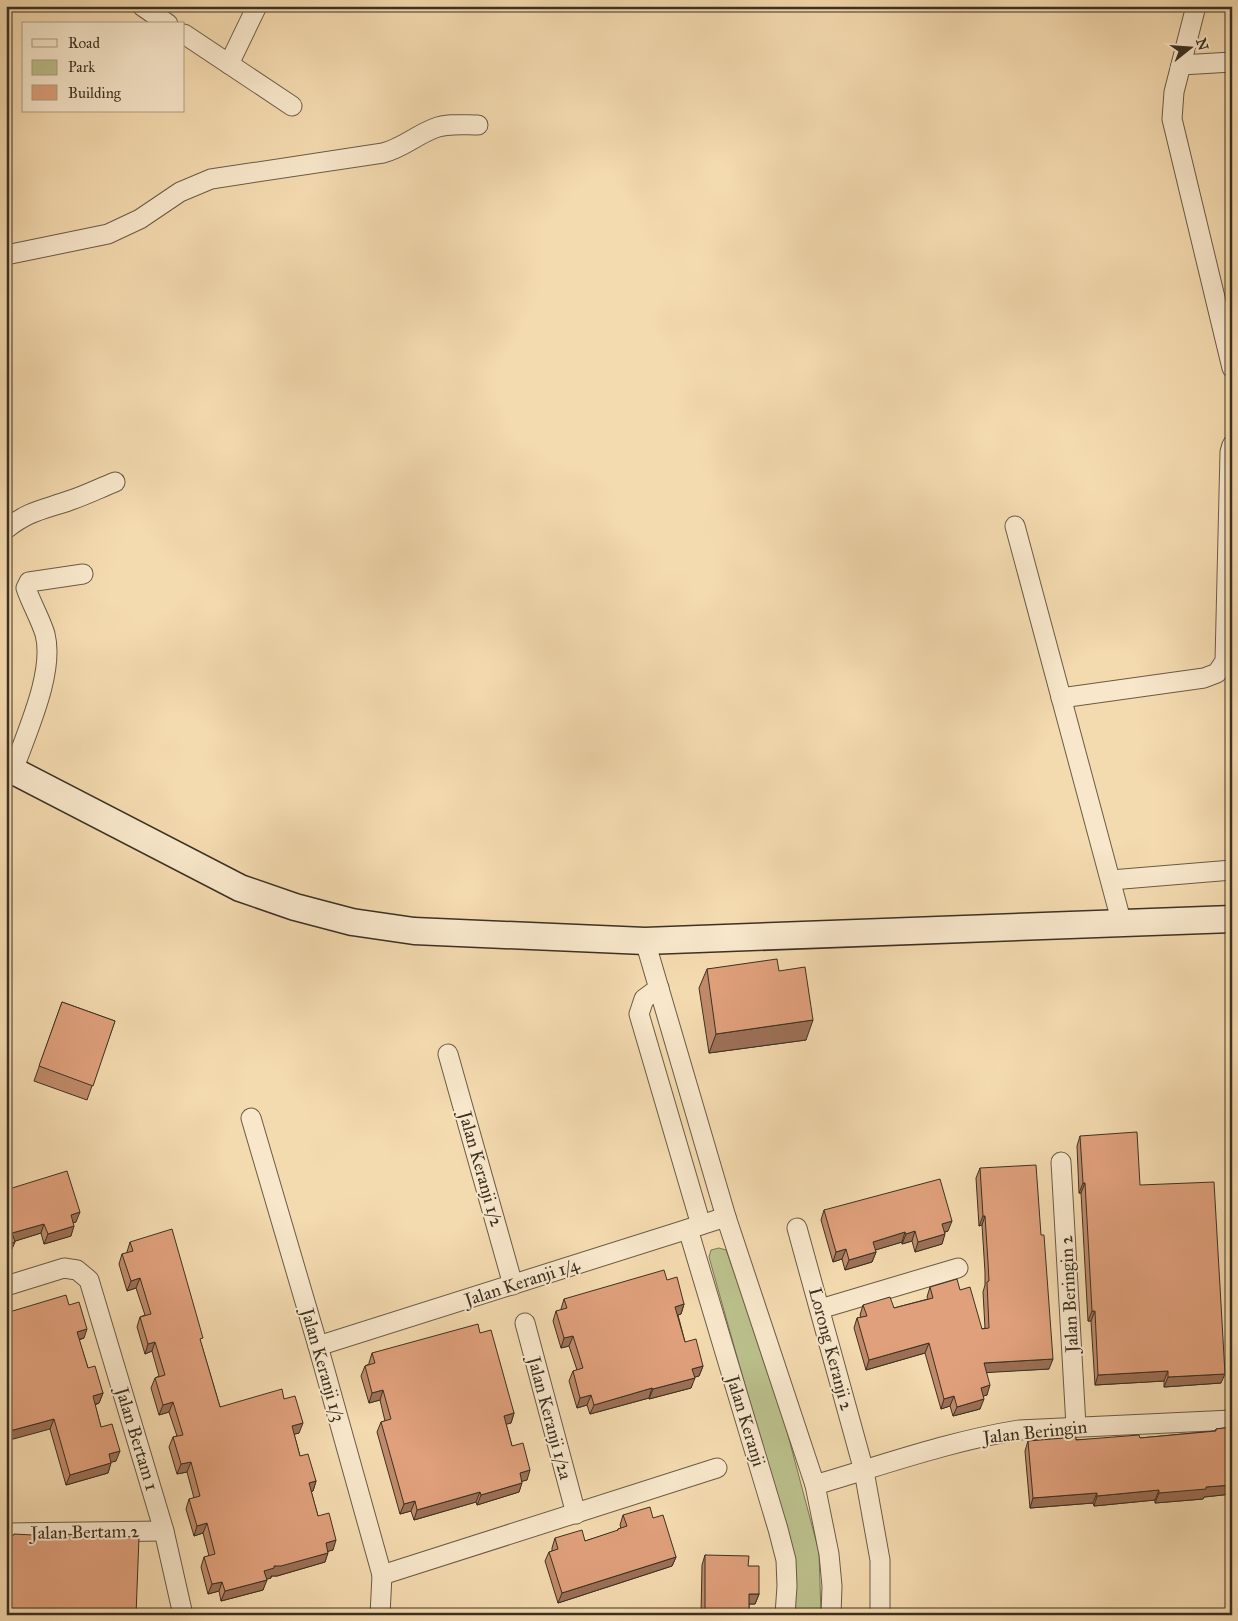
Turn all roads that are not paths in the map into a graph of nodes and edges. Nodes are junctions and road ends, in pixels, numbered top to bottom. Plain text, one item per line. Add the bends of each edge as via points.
1 (142, 6) edge
2 (257, 6) edge
3 (1196, 6) edge
4 (165, 22) edge
5 (185, 35) edge
6 (1232, 62) edge
7 (229, 64) junction
8 (1181, 65) junction
9 (292, 106) dead end
10 (478, 125) dead end
11 (6, 255) edge
12 (1232, 368) edge
13 (1232, 445) edge
14 (115, 482) dead end
15 (1015, 526) dead end
16 (6, 529) edge
17 (83, 574) dead end
18 (1062, 698) junction
19 (10, 769) edge
20 (1232, 870) edge
21 (1111, 880) junction
22 (1232, 919) edge
23 (1122, 924) junction
24 (645, 940) junction
25 (659, 988) junction
26 (448, 1054) dead end
27 (251, 1118) dead end
28 (1061, 1162) dead end
29 (726, 1217) junction
30 (695, 1227) junction
31 (797, 1228) dead end
32 (958, 1268) dead end
33 (513, 1285) junction
34 (6, 1286) edge
35 (820, 1309) junction
36 (525, 1323) dead end
37 (318, 1346) junction
38 (1232, 1420) edge
39 (1076, 1426) junction
40 (717, 1468) dead end
41 (864, 1471) junction
42 (815, 1486) junction
43 (576, 1514) junction
44 (164, 1531) junction
45 (6, 1533) edge
46 (382, 1576) junction
47 (183, 1615) edge
48 (380, 1615) edge
49 (785, 1615) edge
50 (832, 1615) edge
51 (880, 1615) edge

1 - 4 street
2 - 7 street
3 - 8 street
5 - 7 street
6 - 8 street
7 - 9 street
8 - 12 street via 1172,119
10 - 11 street via 446,124 383,153 211,179 180,192 140,219 108,234
13 - 18 street via 1225,662 1217,673 1204,678
14 - 16 street via 37,510
15 - 18 street
17 - 19 street via 29,582 26,588 45,634 45,679
18 - 21 street
19 - 24 street via 240,888 295,907 352,922 414,931
20 - 21 street
21 - 23 street
22 - 23 street
23 - 24 street
24 - 25 street
25 - 29 street
25 - 30 street, Jalan Keranji via 644,999 639,1014
26 - 33 street, Jalan Keranji 1/2
27 - 37 street, Jalan Keranji 1/3
28 - 39 street, Jalan Beringin 2
29 - 30 street, Jalan Keranji 1/4
29 - 42 street
30 - 33 street, Jalan Keranji 1/4
30 - 49 street, Jalan Keranji via 786,1560
31 - 35 street, Lorong Keranji 2
32 - 35 street
33 - 37 street, Jalan Keranji 1/4
34 - 44 street, Jalan Bertam 1 via 64,1268 77,1270 89,1280
35 - 41 street, Lorong Keranji 2
36 - 43 street, Jalan Keranji 1/2a
37 - 46 street, Jalan Keranji 1/3
38 - 39 street, Jalan Beringin
39 - 41 street, Jalan Beringin via 987,1435
40 - 43 street
41 - 42 street, Jalan Beringin
41 - 51 street, Lorong Keranji 2 via 880,1560
42 - 50 street via 829,1554
43 - 46 street
44 - 45 street, Jalan Bertam 2
44 - 47 street, Jalan Bertam 1
46 - 48 street, Jalan Keranji 1/3

